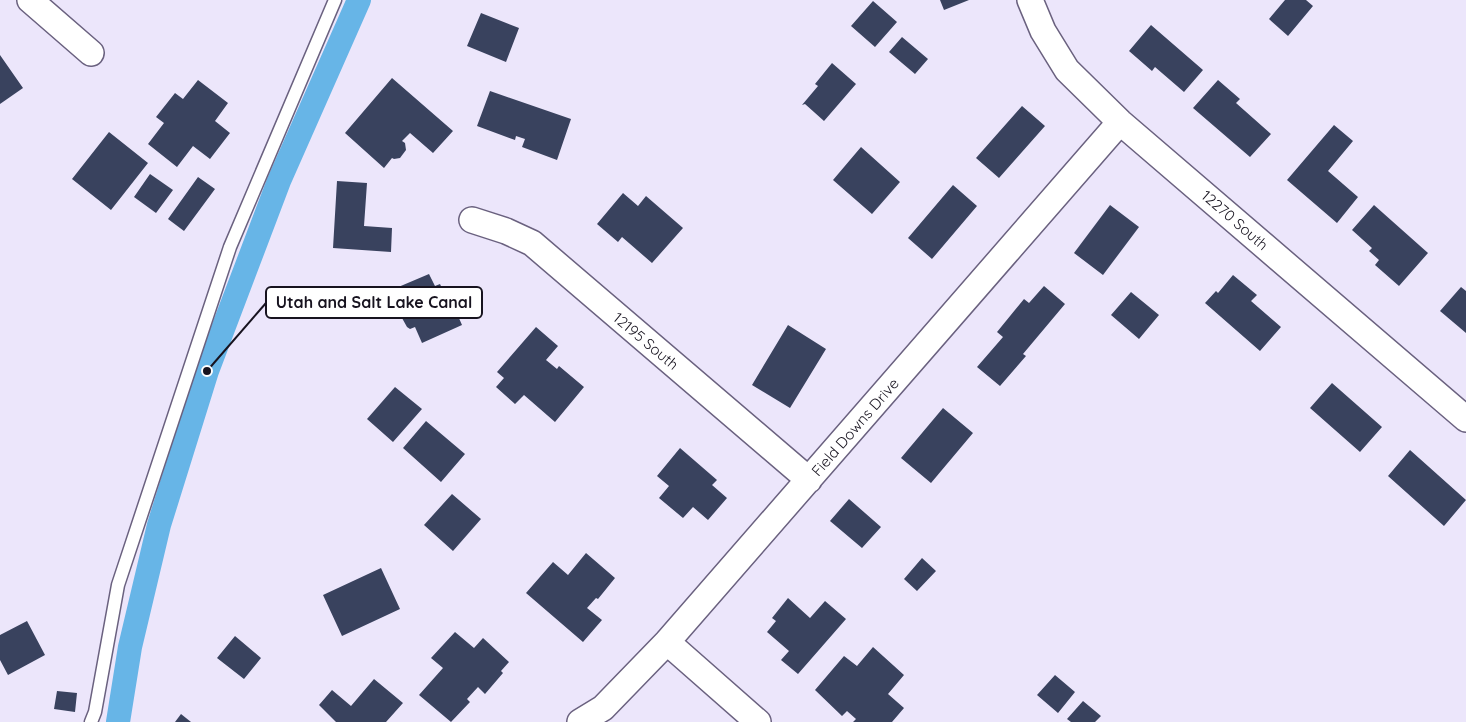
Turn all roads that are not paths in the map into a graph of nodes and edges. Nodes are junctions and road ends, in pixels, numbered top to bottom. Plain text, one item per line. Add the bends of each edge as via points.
1 (30, 0) edge
2 (335, 0) edge
3 (1030, 0) edge
4 (91, 53) dead end
5 (1120, 122) junction
6 (472, 220) dead end
7 (1466, 419) edge
8 (809, 480) junction
9 (667, 642) junction
10 (91, 722) edge
11 (580, 722) edge
12 (758, 722) edge

1 - 4 street
2 - 10 lane via 230,247 118,585
3 - 5 street, 12270 South via 1043,30 1067,70
5 - 7 street, 12270 South
5 - 8 street, Field Downs Drive
6 - 8 street, 12195 South via 532,243
8 - 9 street, Field Downs Drive
9 - 11 street, Field Downs Drive via 603,708
9 - 12 street

